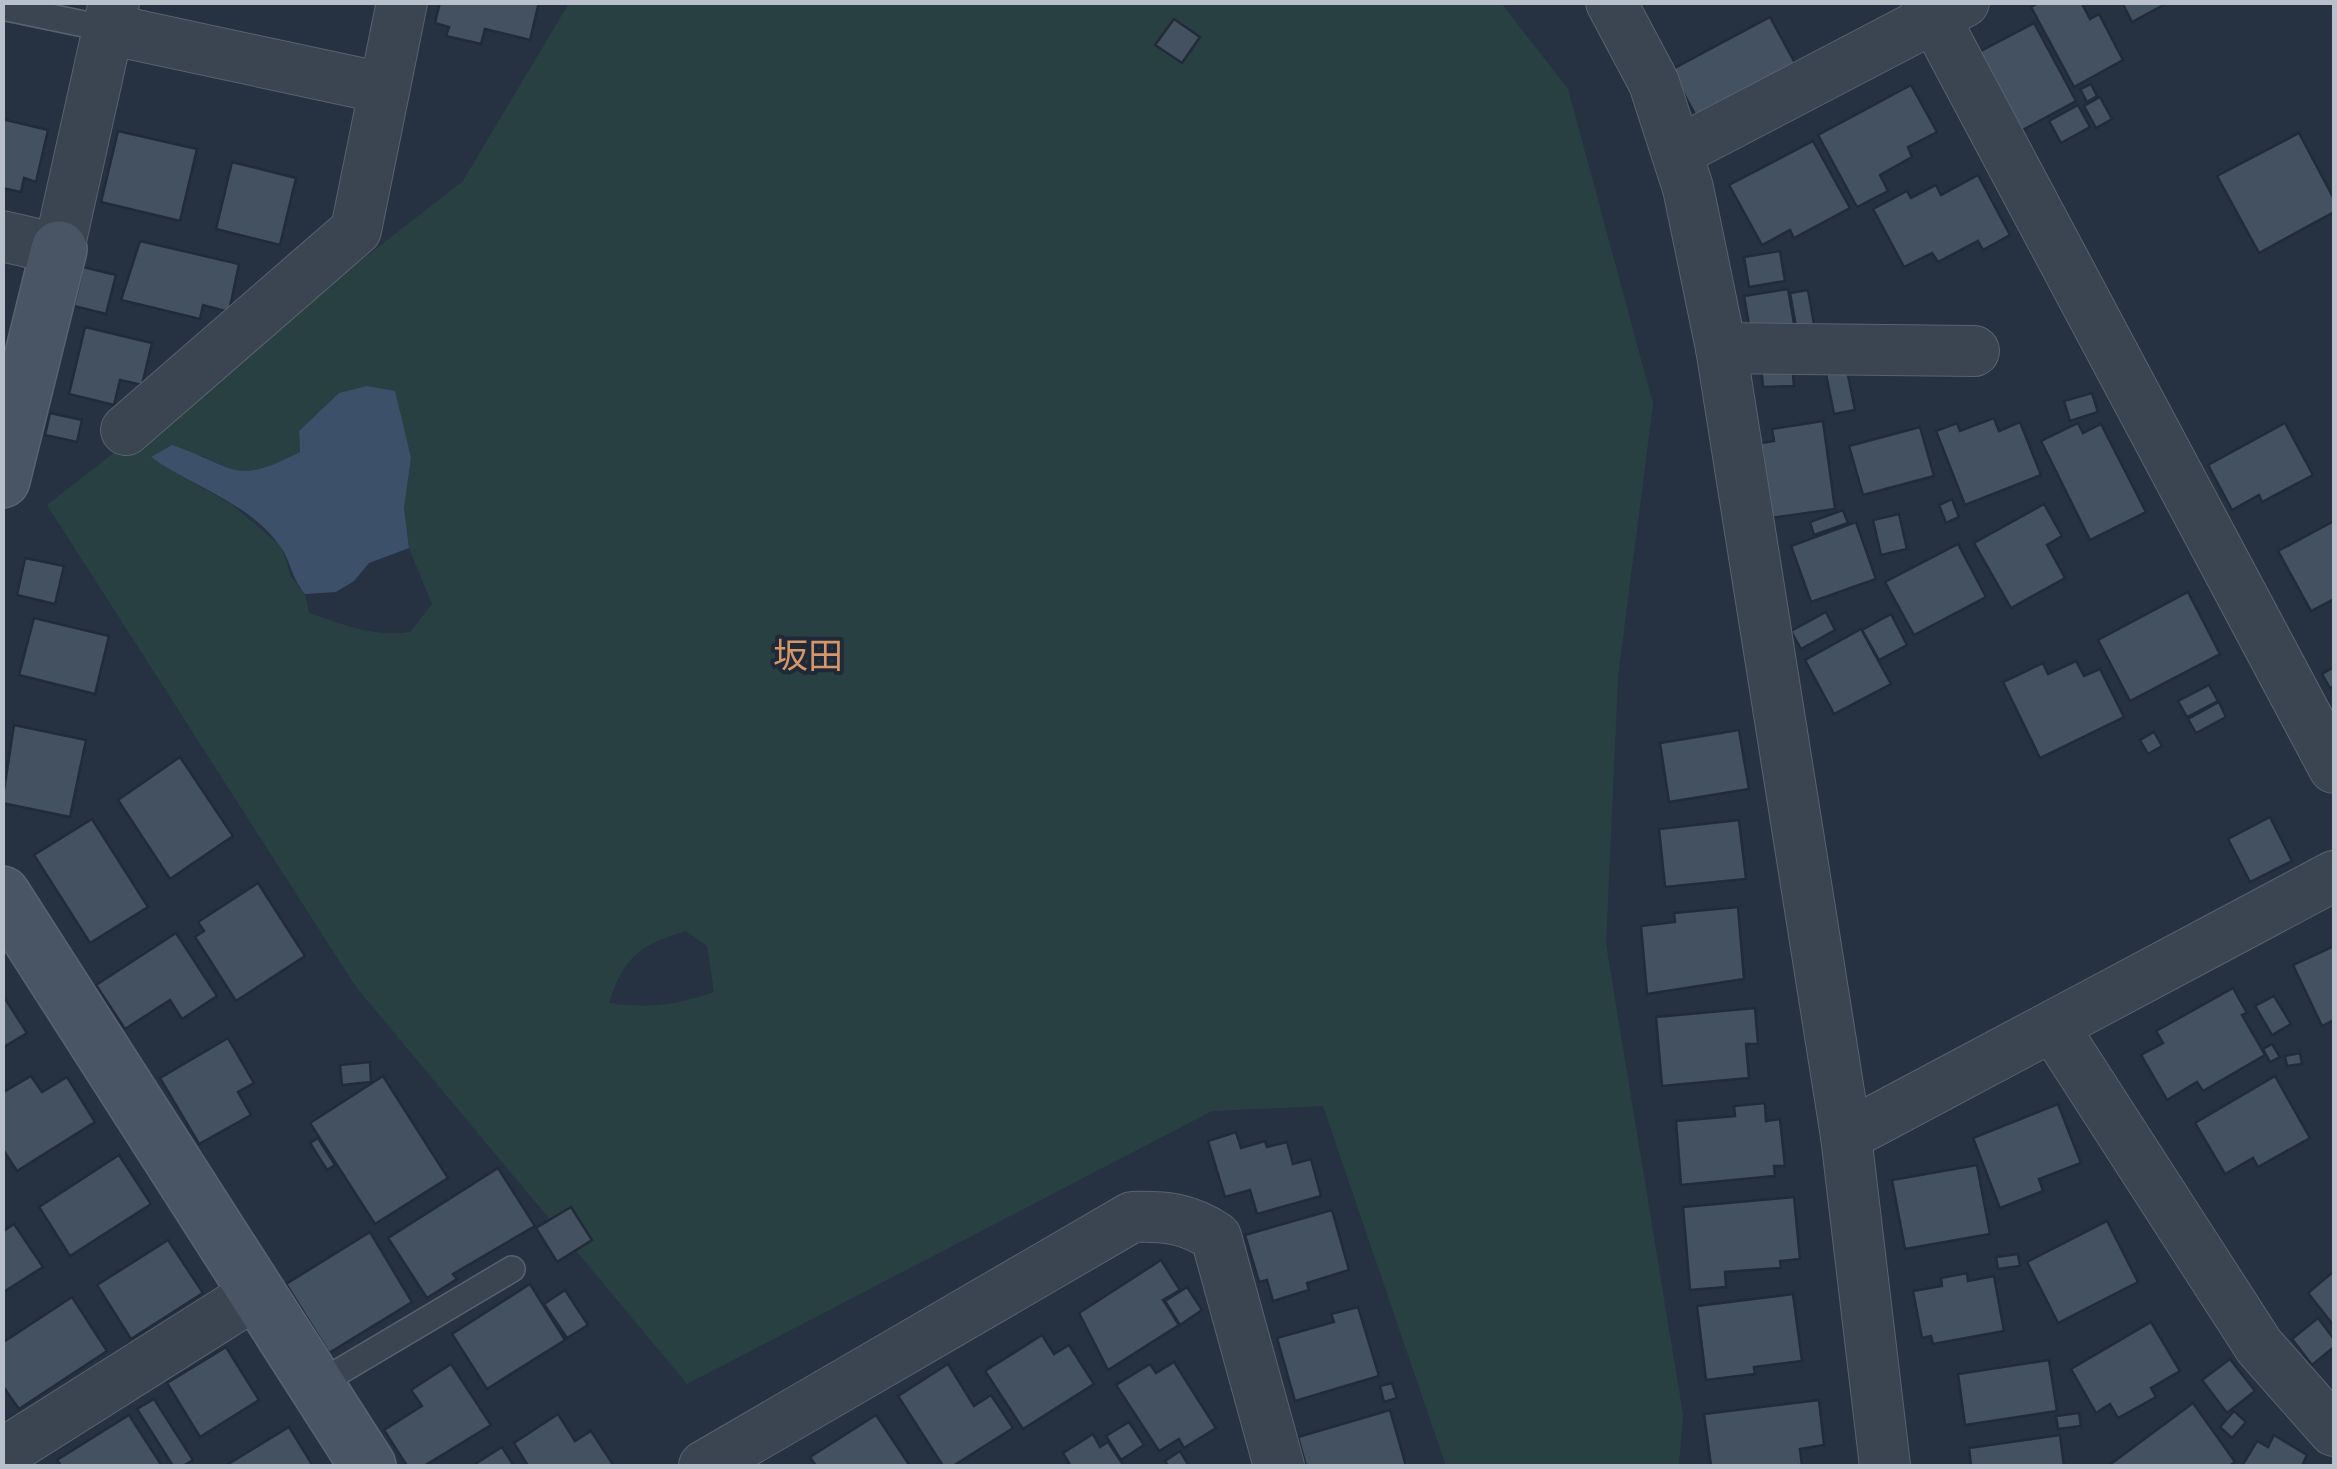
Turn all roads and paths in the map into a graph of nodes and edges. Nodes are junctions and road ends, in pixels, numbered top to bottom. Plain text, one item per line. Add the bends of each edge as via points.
1 (402, 2) edge
2 (1612, 2) edge
3 (2, 8) edge
4 (1942, 8) edge
5 (111, 16) edge
6 (384, 88) junction
7 (1677, 152) junction
8 (2, 236) edge
9 (58, 249) junction
10 (1720, 348) junction
11 (1974, 351) dead end
12 (126, 430) dead end
13 (2, 480) edge
14 (2334, 768) edge
15 (2334, 876) edge
16 (2, 894) edge
17 (2054, 1028) junction
18 (1846, 1136) junction
19 (512, 1269) dead end
20 (255, 1294) junction
21 (315, 1386) junction
22 (2334, 1431) edge
23 (12, 1448) edge
24 (1265, 1460) edge
25 (368, 1466) edge
26 (704, 1466) edge
27 (1884, 1466) edge

1 - 6 street
2 - 7 street via 1654,82
3 - 5 lane
4 - 7 street
4 - 14 street
5 - 6 street
5 - 9 street
6 - 12 street via 356,230
7 - 10 street
8 - 9 street
9 - 13 street
10 - 11 street
10 - 18 street
15 - 17 street
16 - 20 street
17 - 18 street
17 - 22 street via 2258,1346
18 - 27 street
19 - 21 lane
20 - 21 street
20 - 23 street
21 - 25 street
24 - 26 street via 1216,1237 1167,1216 1132,1218

